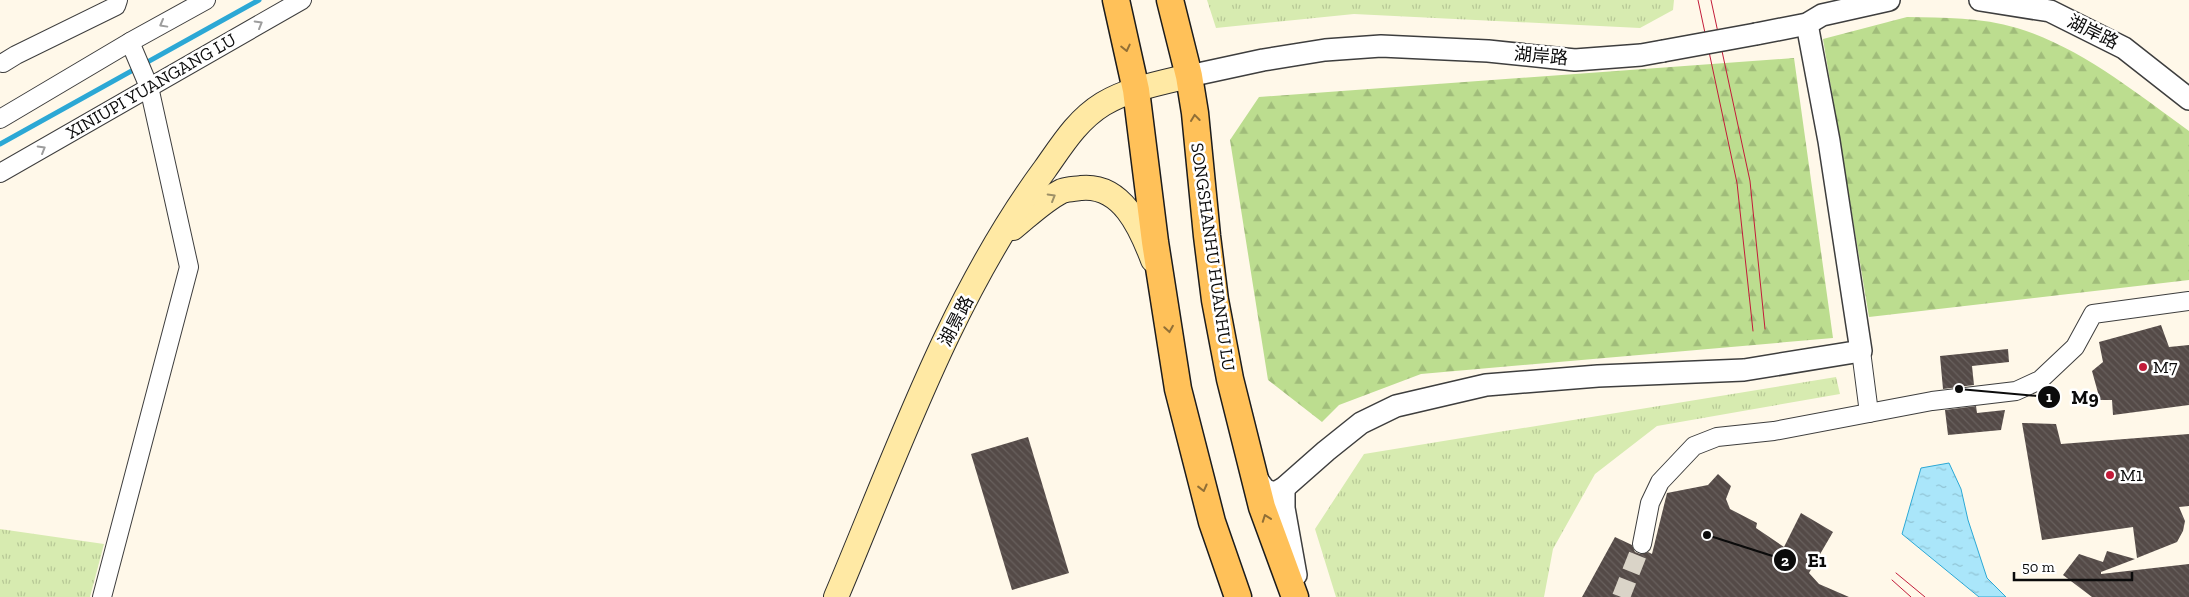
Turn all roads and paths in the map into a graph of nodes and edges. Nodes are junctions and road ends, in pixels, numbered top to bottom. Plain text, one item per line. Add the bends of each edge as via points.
1 (118, 0) edge
2 (206, 0) edge
3 (302, 0) edge
4 (1116, 0) edge
5 (1170, 0) edge
6 (1890, 0) edge
7 (1980, 0) edge
8 (1807, 24) junction
9 (130, 42) junction
10 (3, 63) dead end
11 (1189, 76) junction
12 (149, 87) junction
13 (1136, 90) junction
14 (2189, 99) edge
15 (0, 119) edge
16 (0, 173) edge
17 (1000, 238) junction
18 (1162, 288) junction
19 (2189, 301) edge
20 (1861, 350) junction
21 (1869, 413) junction
22 (1254, 475) junction
23 (1289, 483) junction
24 (1642, 544) tunnel mouth
25 (102, 597) edge
26 (836, 597) edge
27 (1238, 597) edge
28 (1295, 597) edge
29 (1300, 597) edge

1 - 10 street via 116,6
2 -> 9 street
12 -> 3 street, XINIUPI YUANGANG LU
4 -> 13 main road
5 - 11 main road, SONGSHANHU HUANHU LU
6 - 8 street, 湖岸路 via 1822,15
7 - 14 street, 湖岸路 via 2050,11 2124,48
8 - 11 street, 湖岸路, bridge via 1641,55 1575,60 1488,51 1381,46 1307,53
8 - 20 street via 1829,141
9 - 12 street
9 - 15 street
11 - 13 main road, 湖景路
22 -> 11 main road, SONGSHANHU HUANHU LU via 1215,300
16 -> 12 street, XINIUPI YUANGANG LU
12 - 25 street via 190,267
13 - 17 main road, 湖景路 via 1103,104 1076,126 1026,193
13 - 18 main road
17 -> 18 main road via 1064,190 1093,187 1116,197 1134,218 1146,241
17 - 26 main road, 湖景路 via 930,372
18 -> 27 main road via 1178,389 1212,522
19 - 21 street via 2093,314 2075,347 2040,380 2016,391 1932,401
20 - 21 street
20 - 23 street via 1744,370 1486,385 1396,406 1361,423
21 - 24 street via 1774,431 1717,437 1694,446 1660,482 1650,503
22 - 23 street via 1265,490 1275,493
28 -> 22 main road, SONGSHANHU HUANHU LU via 1262,507
23 - 29 street via 1284,508

